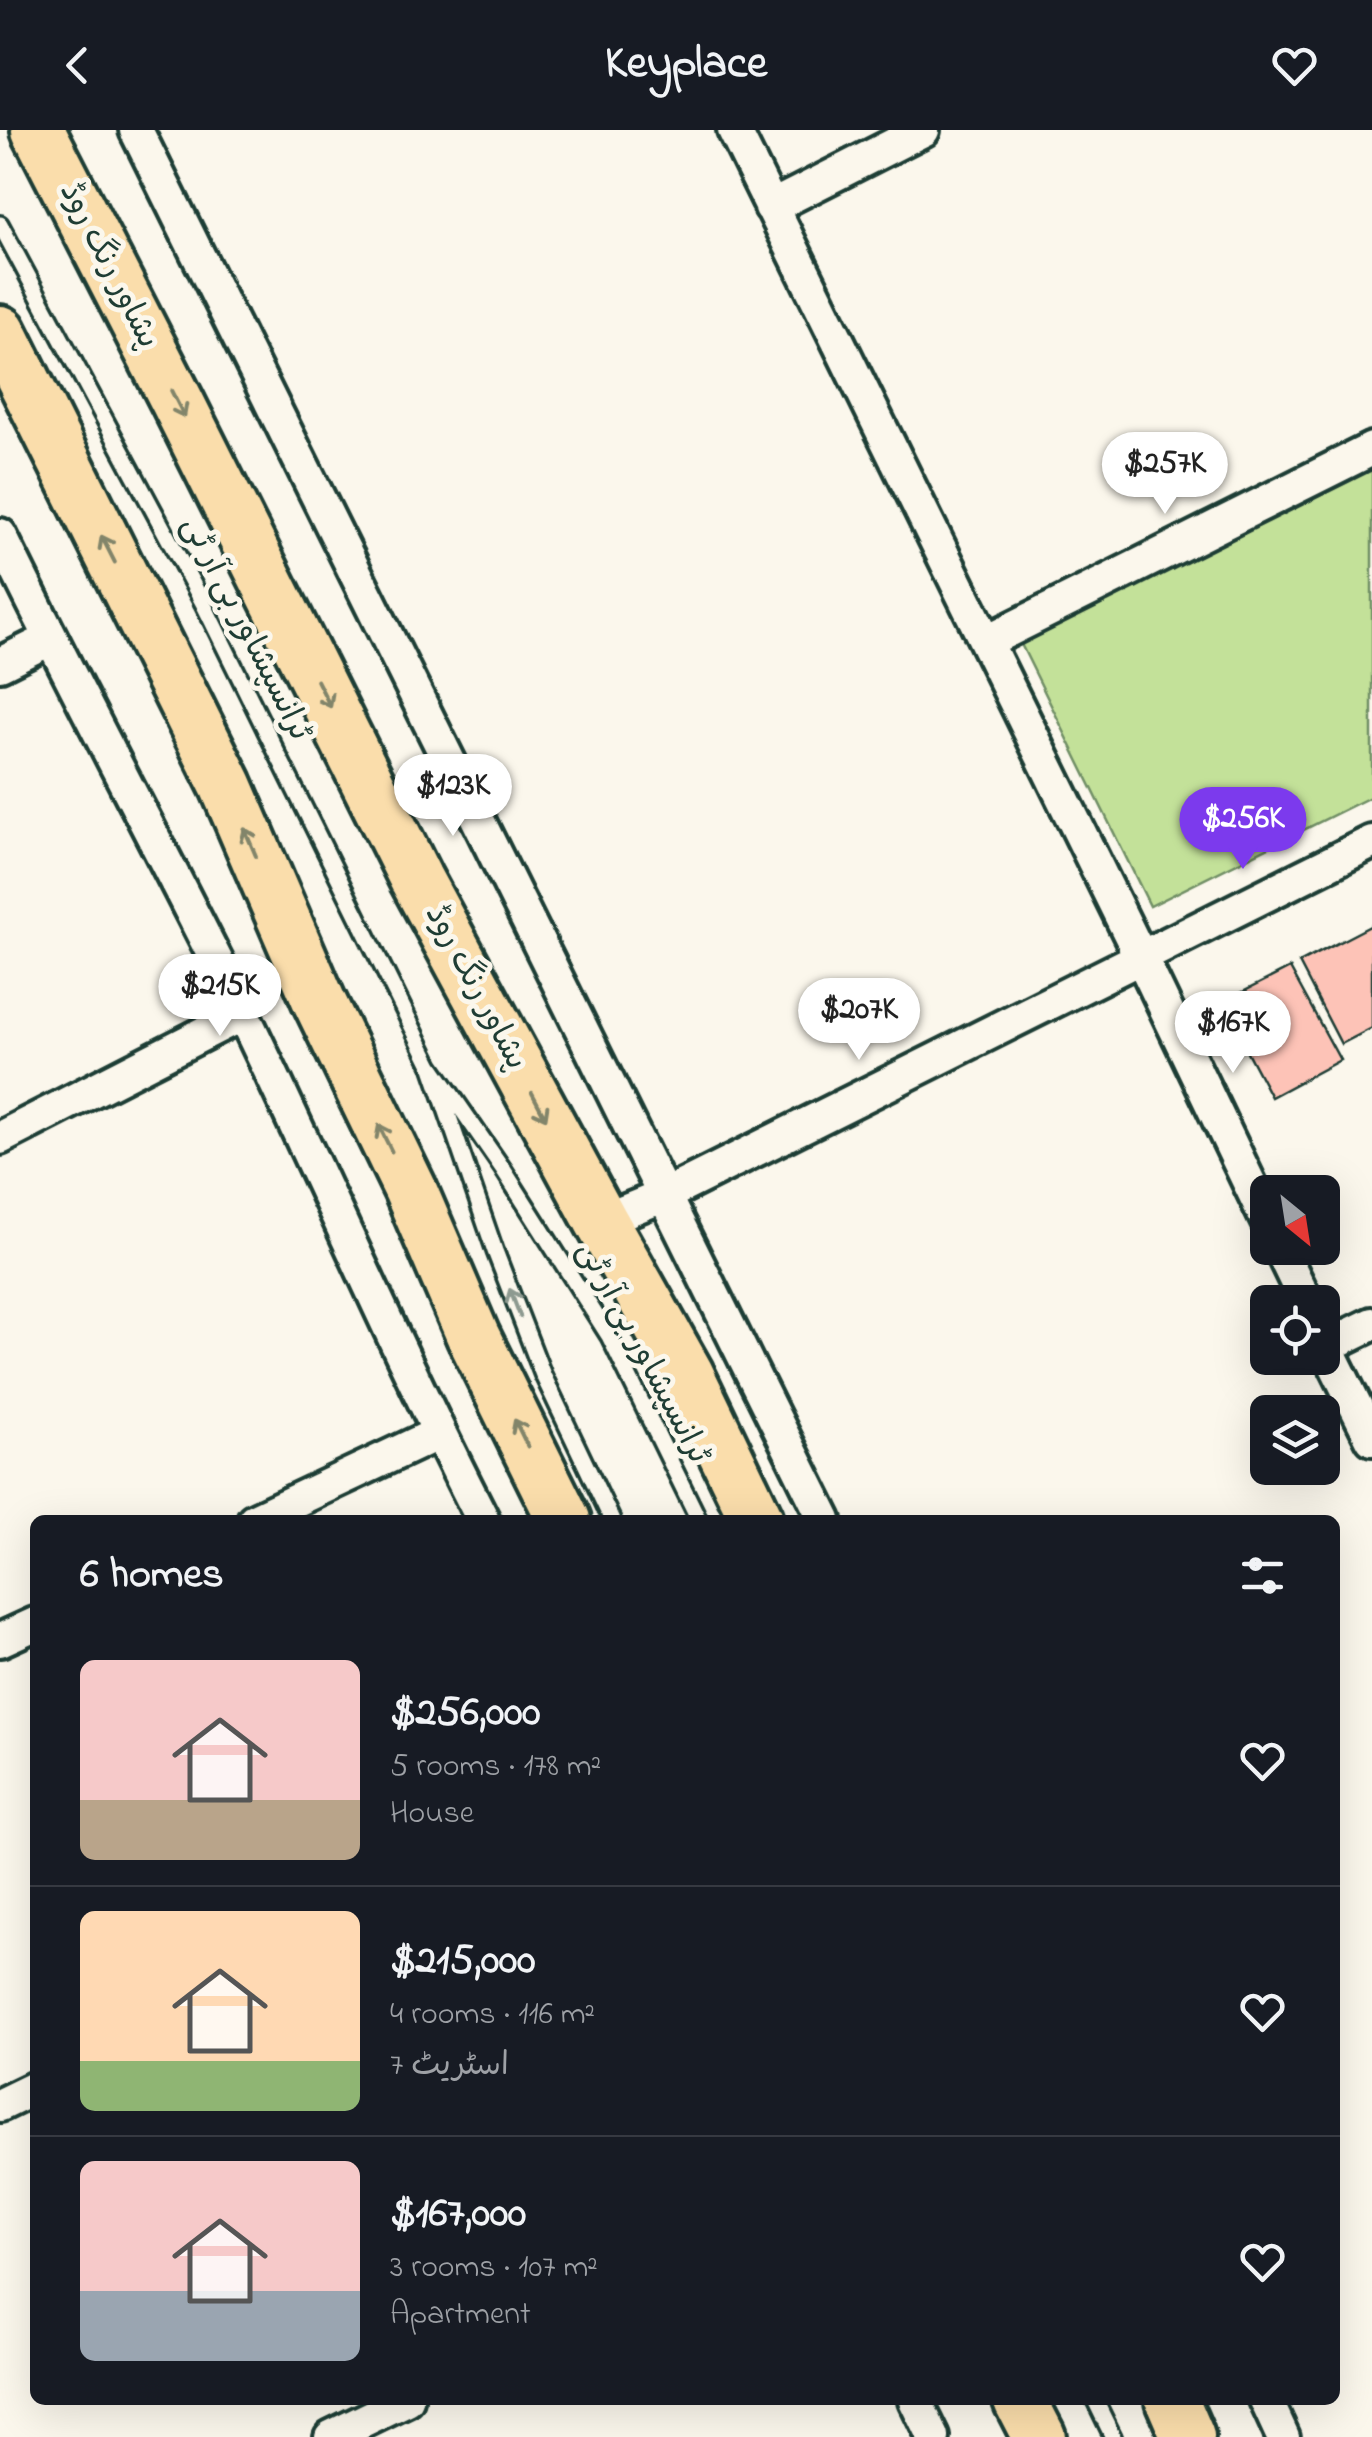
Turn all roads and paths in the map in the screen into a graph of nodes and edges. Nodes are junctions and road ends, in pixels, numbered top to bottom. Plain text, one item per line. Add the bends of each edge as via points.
1 (38, 130) edge
2 (136, 130) edge
3 (734, 130) edge
4 (923, 130) edge
5 (770, 207) junction
6 (0, 224) edge
7 (0, 332) edge
8 (1372, 448) edge
9 (0, 535) edge
10 (50, 638) junction
11 (987, 641) junction
12 (0, 664) edge
13 (1372, 842) edge
14 (1142, 957) junction
15 (242, 1014) junction
16 (431, 1065) junction
17 (0, 1138) edge
18 (1250, 1184) edge
19 (663, 1196) junction
20 (601, 1221) junction
21 (1372, 1324) edge
22 (1340, 1336) edge
23 (1340, 1373) edge
24 (439, 1433) junction
25 (1372, 1439) edge
26 (265, 1515) edge
27 (480, 1515) edge
28 (562, 1515) edge
29 (610, 1515) edge
30 (697, 1515) edge
31 (755, 1515) edge
32 (823, 1515) edge
33 (30, 1626) edge
34 (0, 1640) edge
35 (30, 2090) edge
36 (0, 2105) edge
37 (397, 2405) edge
38 (918, 2405) edge
39 (1023, 2405) edge
40 (1097, 2405) edge
41 (1174, 2405) edge
42 (1268, 2405) edge
43 (331, 2437) edge
44 (934, 2437) edge
45 (1039, 2437) edge
46 (1113, 2437) edge
47 (1188, 2437) edge
48 (1284, 2437) edge

1 -> 20 highway, پشاور رنگ روڈ via 416,879
2 - 19 street
3 - 5 street
4 - 5 street
5 - 11 street
6 - 16 lane, ٹرانسپشاور بی آر ٹی via 204,603
28 -> 7 highway via 226,785
8 - 11 street
9 - 10 street
10 - 12 street
10 - 15 street
11 - 14 street
13 - 14 street
14 - 18 street
14 - 19 street
15 - 17 street
15 - 24 street
29 -> 16 lane, ٹرانسپشاور بی آر ٹی via 543,1375
16 - 30 lane, ٹرانسپشاور بی آر ٹی via 609,1336
19 - 20 street
19 - 32 street
20 - 31 highway, پشاور رنگ روڈ via 687,1374
21 - 22 street
23 - 25 street
24 - 26 street
24 - 27 street
33 - 34 street
35 - 36 street
37 - 43 street
38 - 44 street
39 - 45 highway
40 - 46 lane
41 - 47 highway
42 - 48 street

